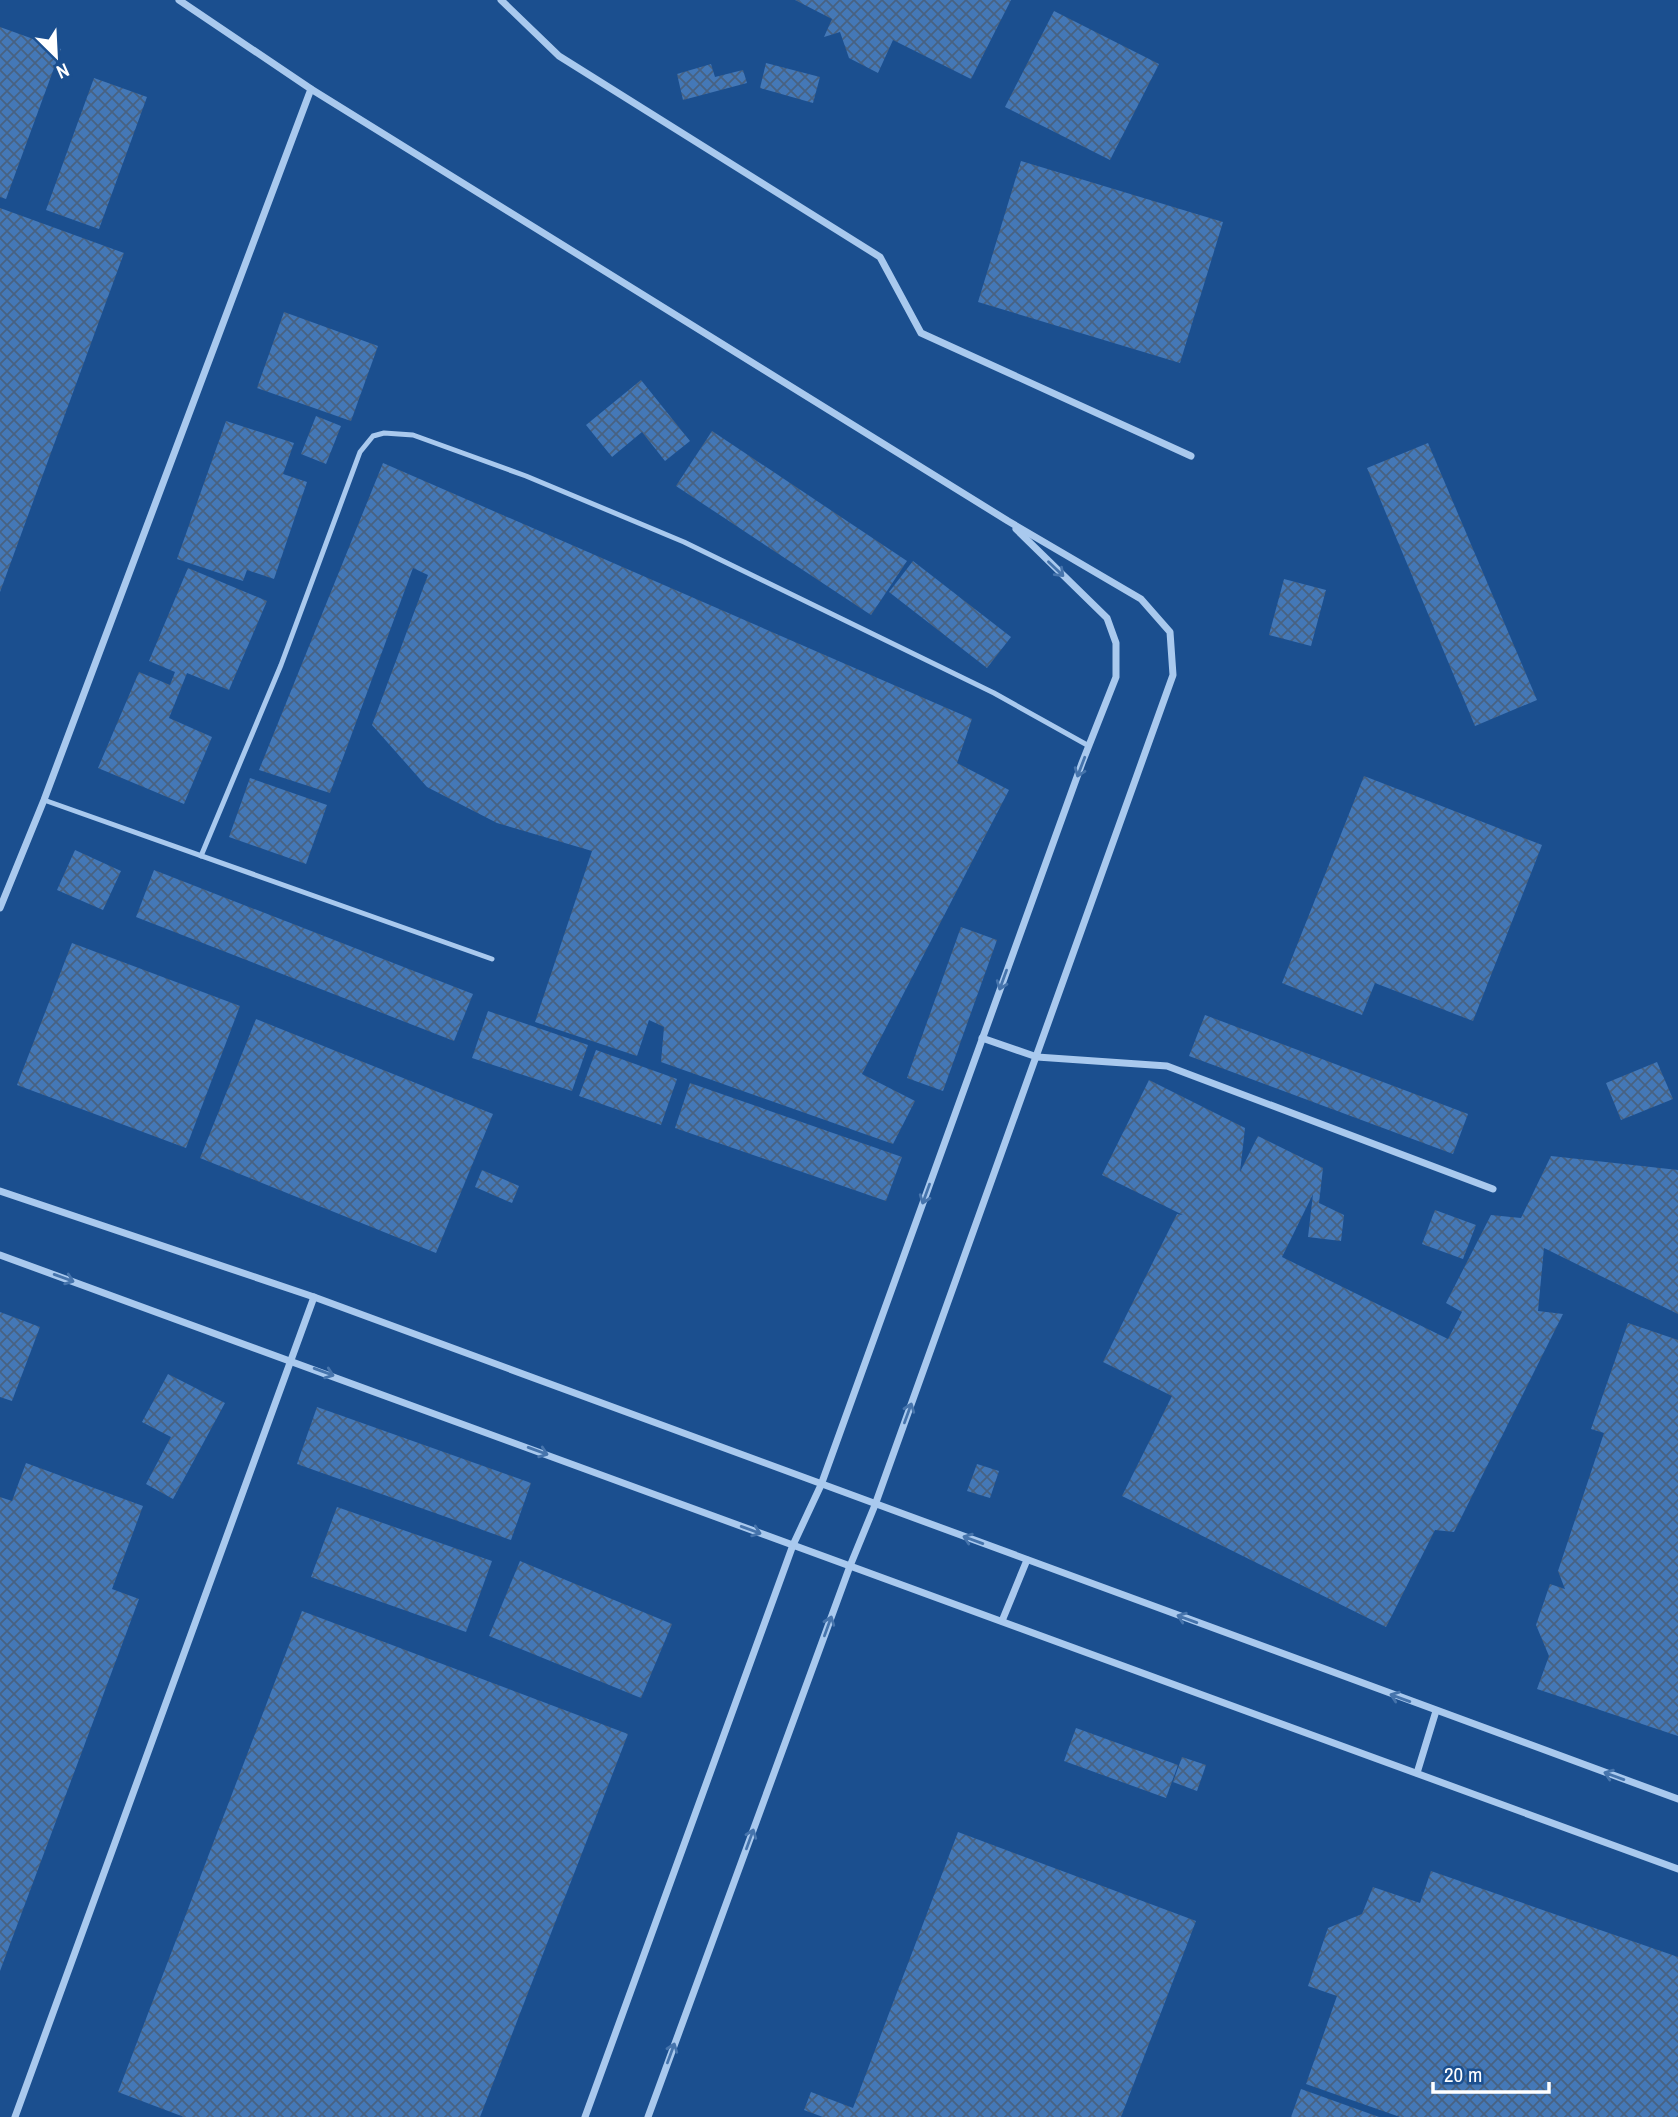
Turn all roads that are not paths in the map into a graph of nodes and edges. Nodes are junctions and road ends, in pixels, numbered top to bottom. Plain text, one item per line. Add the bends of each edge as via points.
1 (179, 0) edge
2 (502, 0) edge
3 (311, 89) junction
4 (1191, 456) dead end
5 (1008, 521) junction
6 (1089, 746) junction
7 (44, 800) junction
8 (201, 856) junction
9 (0, 908) edge
10 (492, 959) dead end
11 (982, 1038) junction
12 (1037, 1057) junction
13 (1493, 1189) dead end
14 (0, 1191) edge
15 (0, 1255) edge
16 (314, 1297) junction
17 (291, 1360) junction
18 (821, 1485) junction
19 (875, 1505) junction
20 (793, 1545) junction
21 (1027, 1560) junction
22 (850, 1566) junction
23 (1002, 1621) junction
24 (1436, 1711) junction
25 (1417, 1773) junction
26 (1678, 1799) edge
27 (1678, 1869) edge
28 (15, 2117) edge
29 (585, 2117) edge
30 (648, 2117) edge

1 - 3 street
2 - 4 street via 559,56 880,257 921,333
3 - 5 street
3 - 7 street
5 -> 6 street via 1107,618 1116,643 1116,677
5 - 12 street via 1141,598 1170,632 1173,675
6 - 8 lane via 994,693 684,542 414,435 384,433 373,436 360,452 281,666
6 -> 11 street
7 - 8 lane
7 - 9 street
8 - 10 lane
11 - 12 street
11 -> 18 street
12 - 13 street via 1167,1066
19 -> 12 street
14 - 16 street
15 -> 17 street
16 - 17 street
16 - 18 street
17 -> 20 street
17 - 28 street
18 - 19 street
18 - 20 street
21 -> 19 street
19 - 22 street
20 - 22 street
20 - 29 street
21 - 23 street
24 -> 21 street
22 - 23 street
30 -> 22 street
23 - 25 street
24 - 25 street
26 -> 24 street
25 - 27 street

